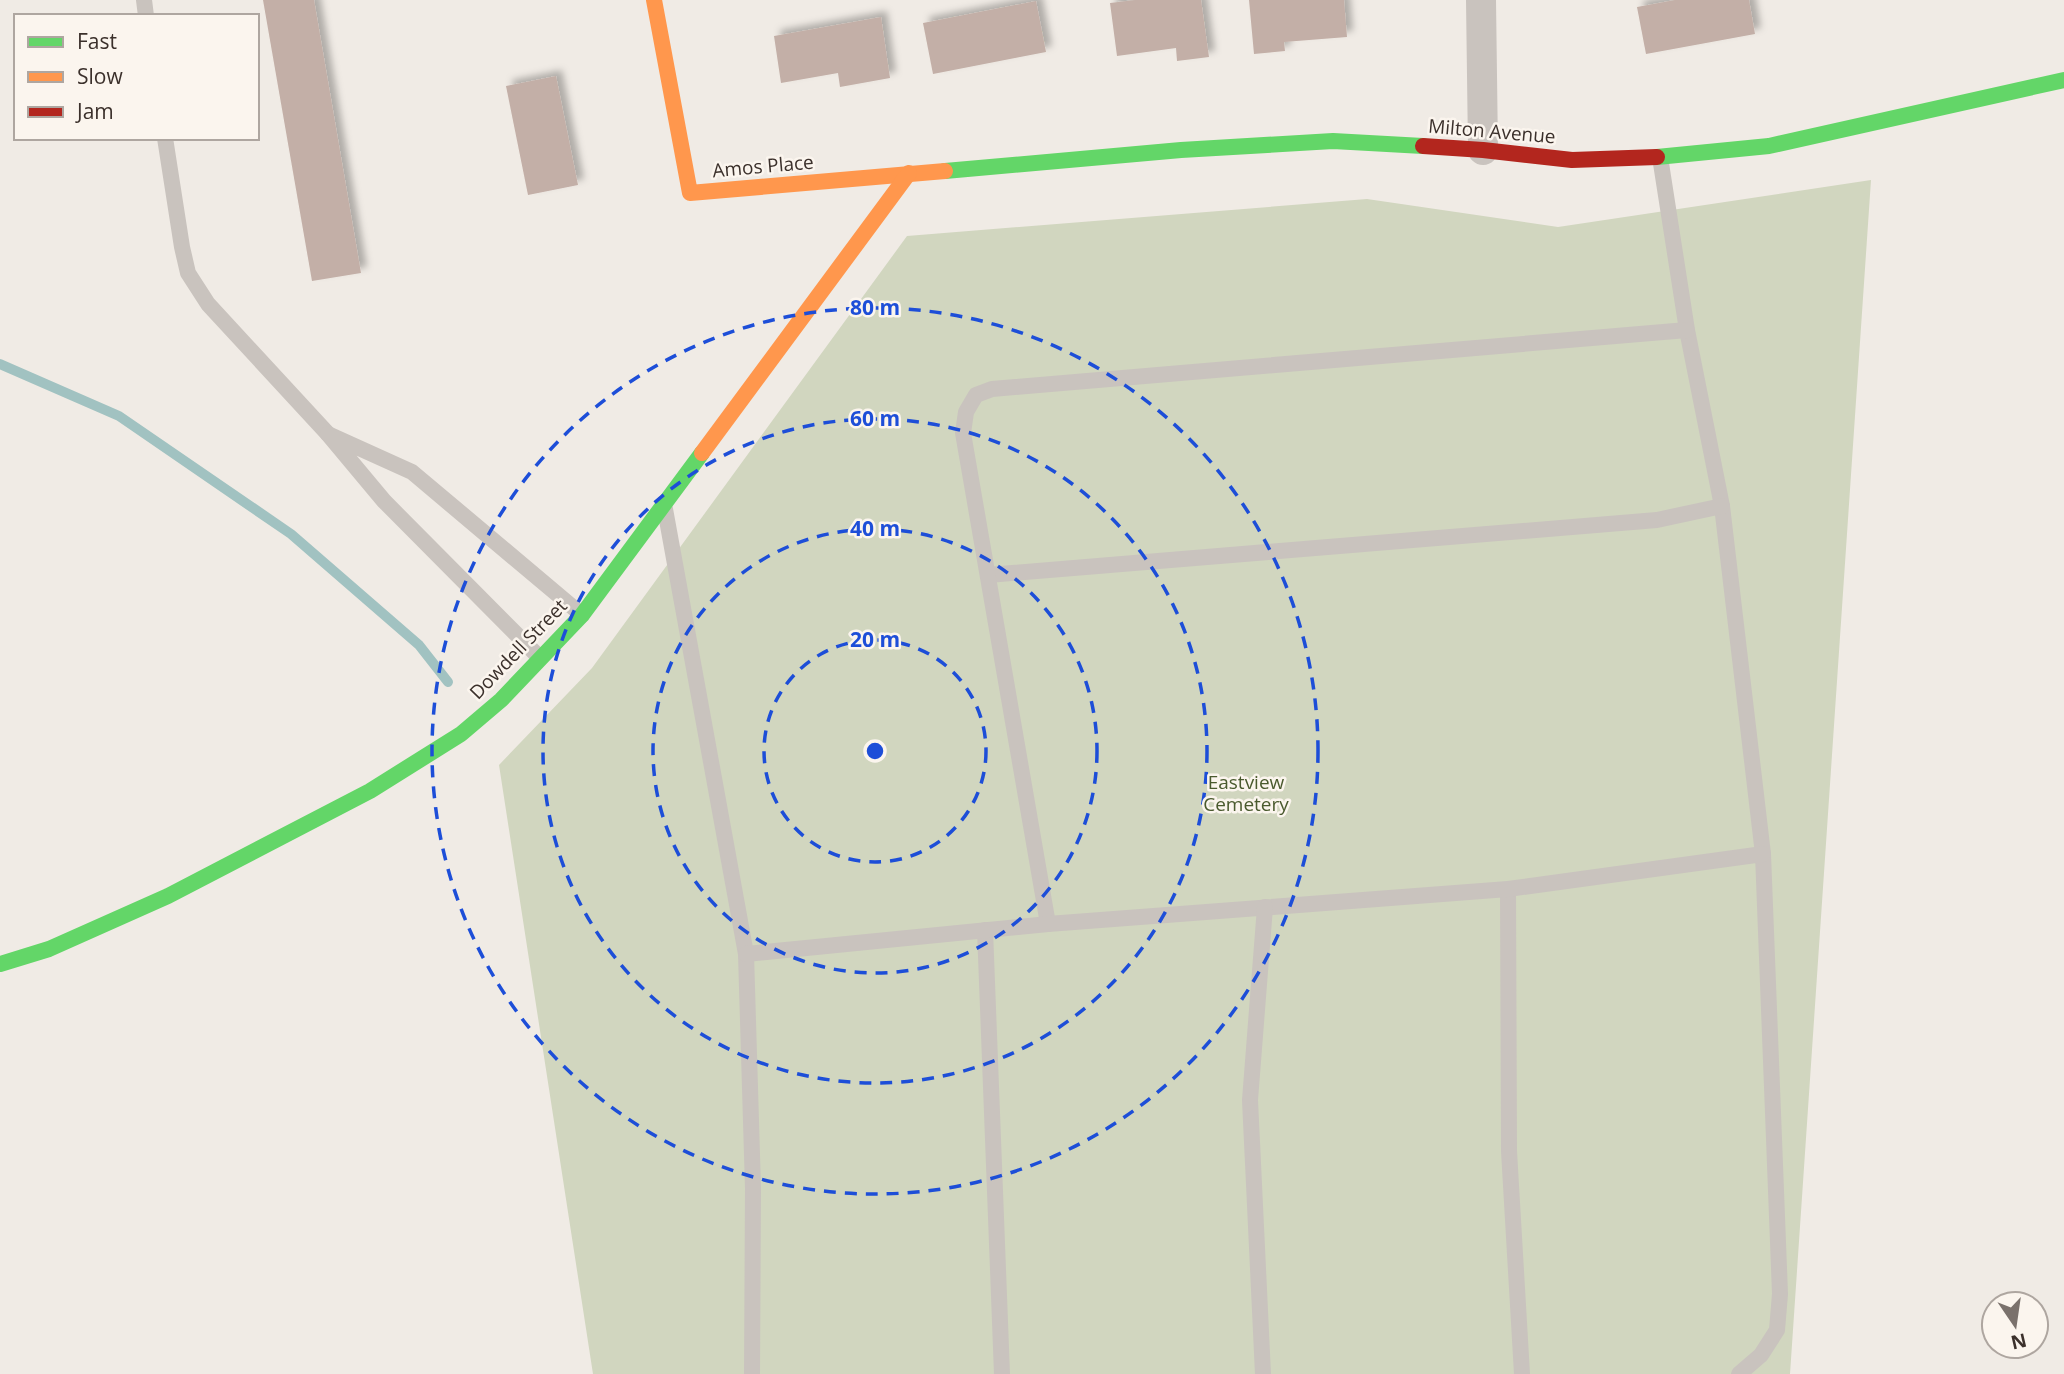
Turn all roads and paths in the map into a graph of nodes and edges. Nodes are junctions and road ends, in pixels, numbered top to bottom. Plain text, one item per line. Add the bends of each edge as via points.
1 (654, 0) edge
2 (1481, 0) edge
3 (2064, 80) edge
4 (165, 140) edge
5 (1483, 150) junction
6 (1660, 156) junction
7 (909, 173) junction
8 (1688, 330) junction
9 (328, 434) junction
10 (663, 503) junction
11 (1722, 506) junction
12 (988, 575) junction
13 (582, 615) junction
14 (541, 659) junction
15 (1763, 854) junction
16 (1508, 889) junction
17 (1265, 907) junction
18 (1048, 924) junction
19 (985, 930) junction
20 (746, 954) junction
21 (0, 964) edge
22 (752, 1374) edge
23 (1002, 1374) edge
24 (1263, 1374) edge
25 (1522, 1374) edge
26 (1739, 1374) edge

1 - 7 street, Amos Place via 690,193
2 - 5 street
3 - 6 street, Milton Avenue via 1769,146
4 - 9 lane via 188,273 208,304
5 - 6 street, Milton Avenue via 1572,160
5 - 7 street, Milton Avenue via 1333,141
6 - 8 lane
7 - 10 street, Dowdell Street
8 - 11 lane
8 - 12 lane via 992,389 976,395 966,412 963,433
9 - 13 lane via 412,472
9 - 14 lane via 384,501
10 - 13 street, Dowdell Street
10 - 20 lane
11 - 12 lane via 1657,520
11 - 15 lane
12 - 18 lane
13 - 14 street, Dowdell Street
14 - 21 street, Dowdell Street via 461,734 370,791 167,896 49,949
15 - 16 lane
15 - 26 lane via 1780,1294 1777,1330 1761,1355
16 - 17 lane
16 - 25 lane via 1509,1151
17 - 18 lane
17 - 24 lane via 1250,1100
18 - 19 lane
19 - 20 lane
19 - 23 lane
20 - 22 lane via 753,1188

